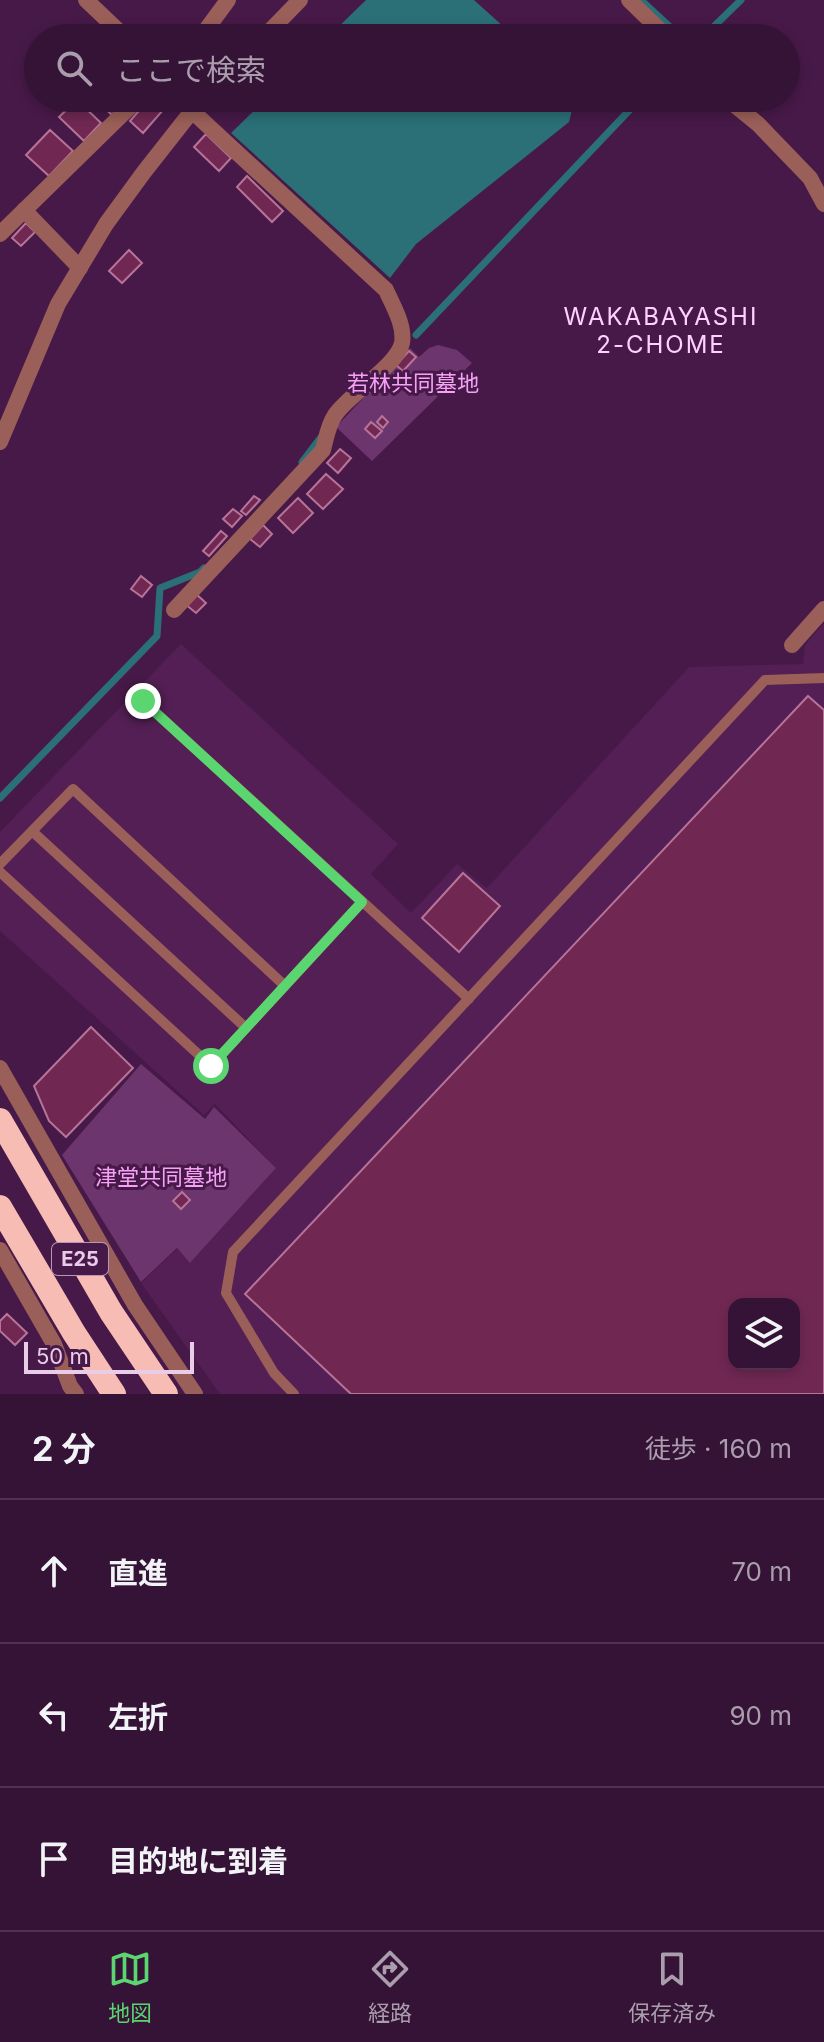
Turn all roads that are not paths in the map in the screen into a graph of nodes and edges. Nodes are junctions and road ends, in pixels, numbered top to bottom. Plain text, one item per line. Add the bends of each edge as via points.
1 (86, 0) edge
2 (228, 0) edge
3 (300, 0) edge
4 (629, 0) edge
5 (111, 24) edge
6 (210, 24) edge
7 (277, 24) edge
8 (654, 24) edge
9 (125, 112) edge
10 (191, 112) edge
11 (193, 112) edge
12 (743, 112) edge
13 (824, 204) edge
14 (24, 210) junction
15 (0, 234) edge
16 (80, 268) junction
17 (0, 442) edge
18 (824, 609) edge
19 (174, 610) dead end
20 (792, 645) dead end
21 (824, 678) edge
22 (143, 701) dead end
23 (32, 831) junction
24 (0, 864) edge
25 (0, 872) edge
26 (362, 902) junction
27 (285, 986) junction
28 (469, 999) junction
29 (246, 1028) junction
30 (0, 1068) edge
31 (0, 1120) edge
32 (0, 1207) edge
33 (0, 1250) edge
34 (76, 1394) edge
35 (114, 1394) edge
36 (166, 1394) edge
37 (195, 1394) edge
38 (294, 1394) edge

1 - 5 street
2 - 6 street
3 - 7 street
4 - 8 street
9 - 14 street
10 - 16 street via 106,224
11 - 19 street via 386,290 399,317 402,342 396,355 335,414 323,450
12 - 13 street via 810,178
14 - 15 street
14 - 16 street
16 - 17 street via 58,304
18 - 20 street
21 - 28 lane via 765,680
22 - 26 lane
23 - 24 lane
23 - 27 lane via 73,789
23 - 29 lane
25 - 29 lane via 211,1066
26 - 27 lane
26 - 28 lane
27 - 29 lane
28 - 38 lane via 233,1252 226,1293 274,1373
30 - 37 street via 135,1305
31 - 36 highway, E25 via 111,1312
32 - 35 highway, E25
33 - 34 street

